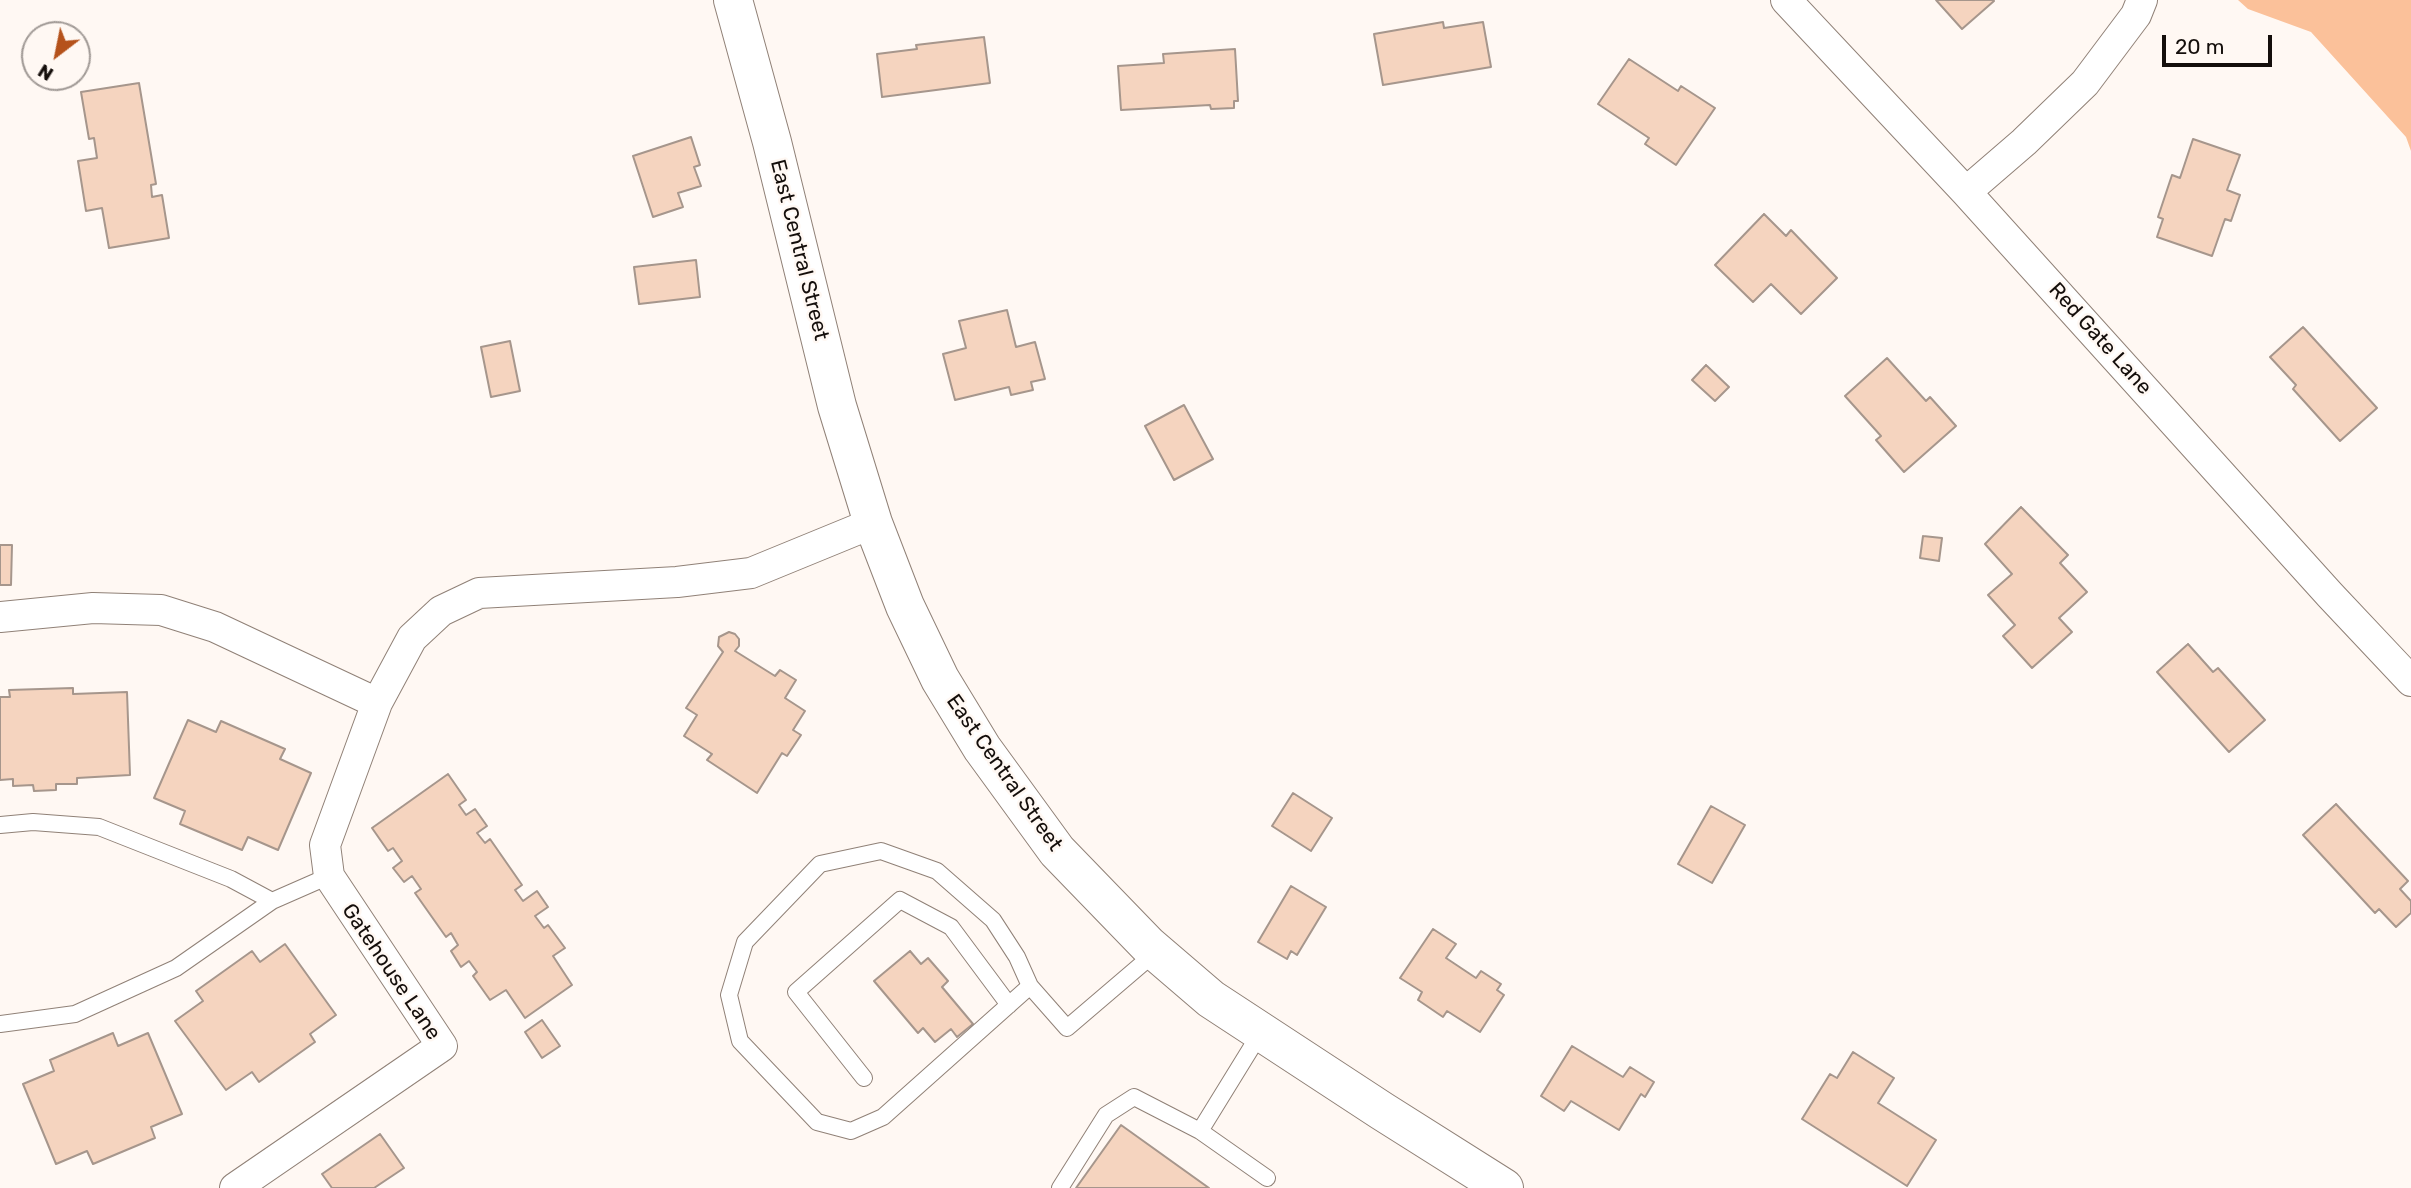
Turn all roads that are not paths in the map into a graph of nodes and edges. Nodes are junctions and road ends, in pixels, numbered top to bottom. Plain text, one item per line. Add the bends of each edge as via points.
1 (733, 0) edge
2 (1786, 0) edge
3 (2142, 0) edge
4 (1966, 192) junction
5 (873, 523) junction
6 (0, 617) edge
7 (2411, 681) edge
8 (377, 703) junction
9 (0, 825) edge
10 (329, 876) junction
11 (272, 901) junction
12 (1156, 952) junction
13 (1030, 986) junction
14 (1009, 1005) junction
15 (0, 1024) edge
16 (1261, 1032) junction
17 (864, 1078) dead end
18 (1200, 1131) junction
19 (1267, 1178) dead end
20 (1499, 1187) edge
21 (235, 1188) edge
22 (1060, 1188) edge

1 - 5 main road, East Central Street via 837,406
2 - 4 street, Red Gate Lane
3 - 4 street via 2136,15 2085,83
4 - 7 street, Red Gate Lane
5 - 8 street, Gatehouse Lane via 751,573 677,582 479,593 441,611 412,638
5 - 12 main road, East Central Street via 940,679 982,748 1057,851
6 - 8 street via 93,608 161,610 215,627
8 - 10 street, Gatehouse Lane via 325,845
9 - 11 lane via 33,822 99,827 231,879
10 - 11 lane
10 - 21 street, Gatehouse Lane via 442,1046
11 - 15 lane via 176,968 75,1014
12 - 13 lane via 1067,1028
12 - 16 main road, East Central Street via 1211,999
13 - 14 lane
13 - 14 lane via 993,920 937,871 881,851 820,864 744,942 729,995 740,1041 817,1122 851,1131 883,1117
14 - 17 lane via 951,926 900,900 796,992
16 - 18 lane
16 - 20 main road, East Central Street
18 - 19 lane
18 - 22 lane via 1134,1097 1106,1115

